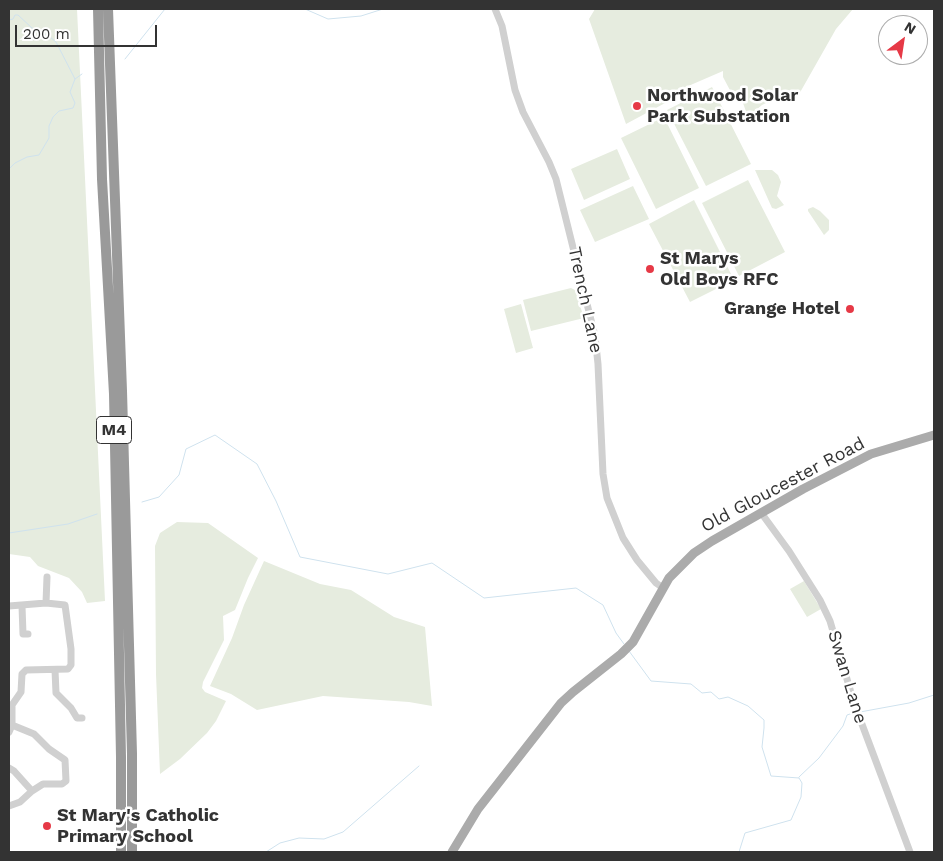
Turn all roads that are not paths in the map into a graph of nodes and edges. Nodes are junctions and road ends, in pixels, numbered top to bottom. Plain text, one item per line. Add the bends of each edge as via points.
1 (98, 9) edge
2 (108, 9) edge
3 (495, 9) edge
4 (934, 435) edge
5 (762, 514) junction
6 (47, 577) dead end
7 (662, 588) junction
8 (46, 603) junction
9 (9, 606) edge
10 (22, 606) junction
11 (28, 634) dead end
12 (54, 670) junction
13 (82, 718) dead end
14 (10, 729) edge
15 (9, 768) edge
16 (32, 791) junction
17 (9, 806) edge
18 (121, 852) edge
19 (132, 852) edge
20 (452, 852) edge
21 (910, 852) edge

1 - 18 highway, M4 via 102,179 114,394
2 - 19 highway, M4 via 132,754
3 - 7 street, Trench Lane via 502,26 515,90 556,179 595,336 603,474 608,498 623,538
4 - 5 main road, Old Gloucester Road via 871,454
5 - 7 main road, Old Gloucester Road via 694,553
5 - 21 street, Swan Lane via 800,568 830,621 854,703
6 - 8 street
7 - 20 main road, Old Gloucester Road via 633,642 561,703 478,809
8 - 10 street
8 - 12 street via 65,605 70,637 70,665 68,669
9 - 10 street
10 - 11 street via 23,634
12 - 13 street via 56,693 77,718
12 - 14 street via 26,670 22,674 21,692 12,705
14 - 16 street via 34,734 65,760 66,781 43,784
15 - 16 street
16 - 17 street via 20,802

